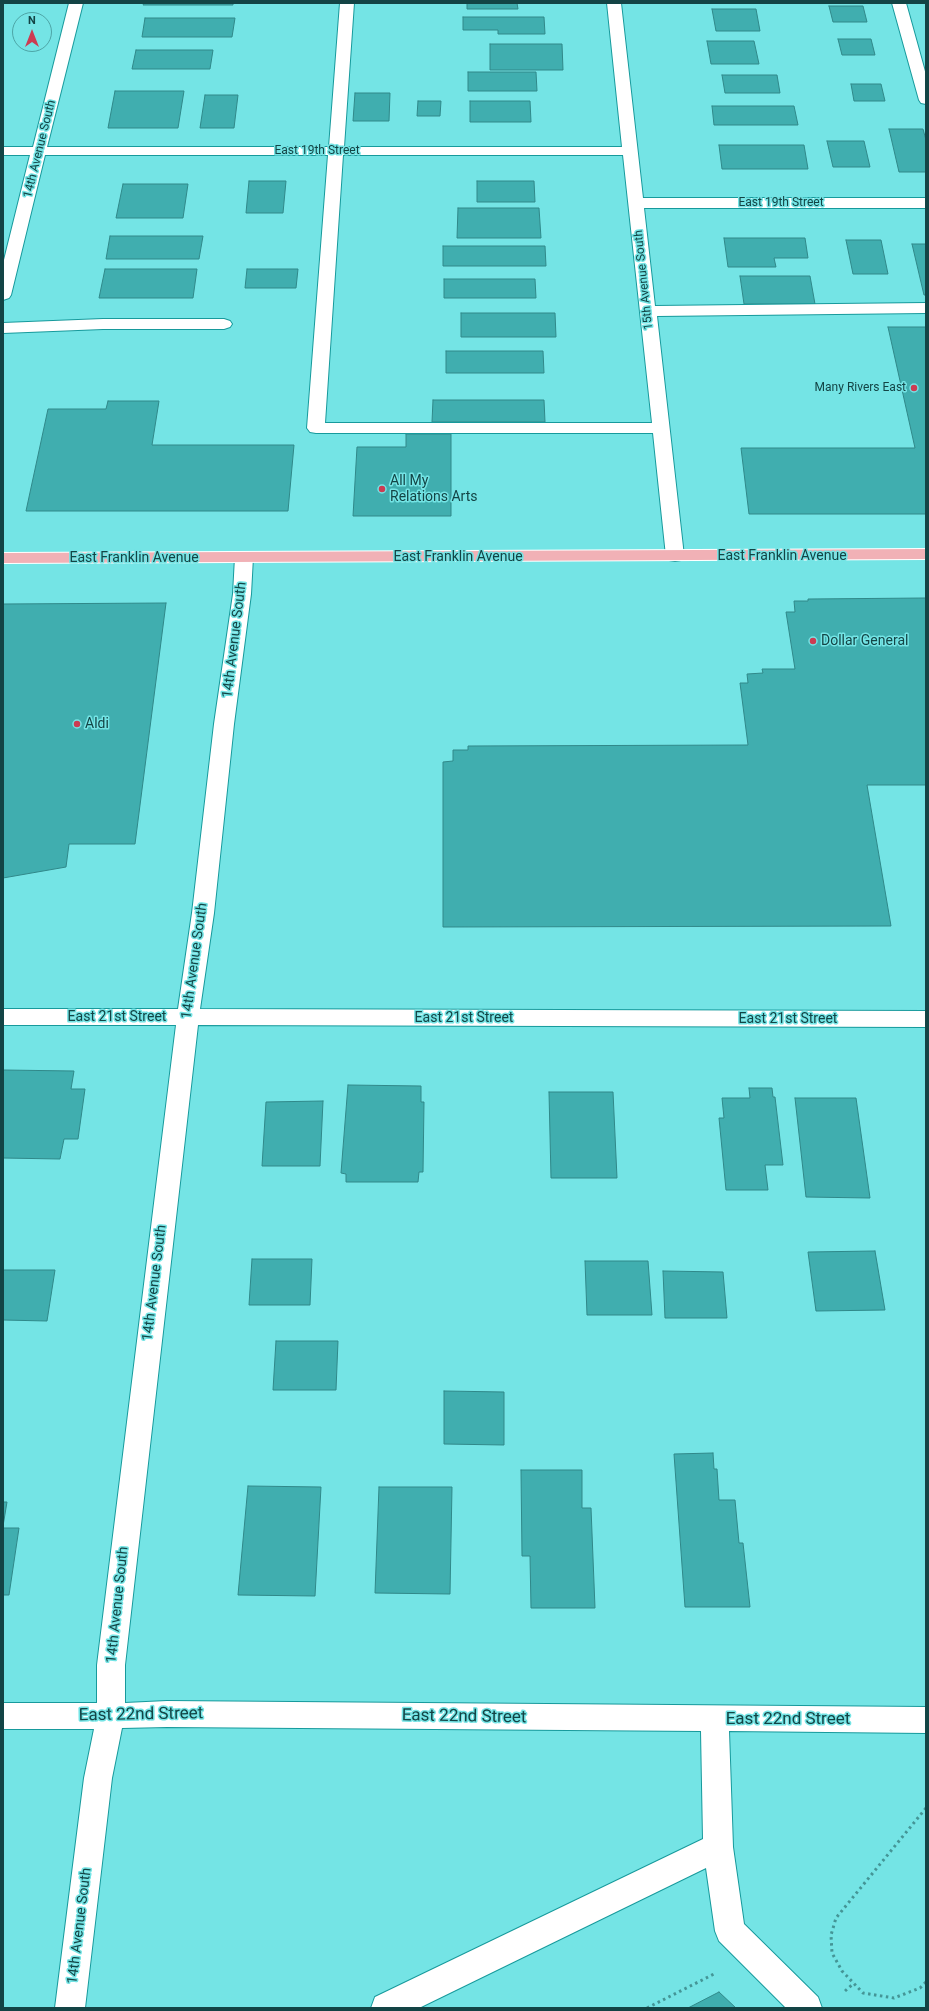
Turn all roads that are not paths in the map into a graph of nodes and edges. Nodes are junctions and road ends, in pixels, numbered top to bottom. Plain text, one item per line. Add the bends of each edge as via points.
1 (76, 3) edge
2 (348, 3) edge
3 (614, 3) edge
4 (899, 3) edge
5 (921, 67) edge
6 (926, 100) edge
7 (3, 151) edge
8 (39, 151) junction
9 (337, 151) junction
10 (630, 151) junction
11 (636, 203) junction
12 (926, 203) edge
13 (3, 294) edge
14 (926, 308) edge
15 (648, 311) junction
16 (224, 324) dead end
17 (3, 328) edge
18 (661, 428) junction
19 (675, 556) junction
20 (922, 556) edge
21 (244, 557) junction
22 (3, 558) edge
23 (187, 1016) junction
24 (3, 1017) edge
25 (926, 1019) edge
26 (3, 1716) edge
27 (111, 1716) junction
28 (715, 1719) junction
29 (926, 1720) edge
30 (718, 1847) junction
31 (70, 2008) edge
32 (386, 2008) edge
33 (807, 2008) edge

1 - 8 street, 14th Avenue South
2 - 9 street
3 - 10 street, 15th Avenue South
4 - 5 street
5 - 6 street
7 - 8 street, East 19th Street
8 - 9 street, East 19th Street
8 - 13 street, 14th Avenue South
9 - 10 street, East 19th Street
9 - 18 street via 316,428
10 - 11 street, 15th Avenue South
11 - 12 street, East 19th Street
11 - 15 street, 15th Avenue South
14 - 15 street
15 - 18 street, 15th Avenue South
16 - 17 street via 103,324
18 - 19 street, 15th Avenue South
19 - 20 main road, East Franklin Avenue
19 - 21 main road, East Franklin Avenue
21 - 22 main road, East Franklin Avenue
21 - 23 street, 14th Avenue South via 242,594
23 - 24 street, East 21st Street
23 - 25 street, East 21st Street
23 - 27 street, 14th Avenue South via 111,1665
26 - 27 street, East 22nd Street
27 - 28 street, East 22nd Street via 175,1714
27 - 31 street, 14th Avenue South via 98,1778
28 - 29 street, East 22nd Street
28 - 30 street
30 - 32 street
30 - 33 street via 730,1931

